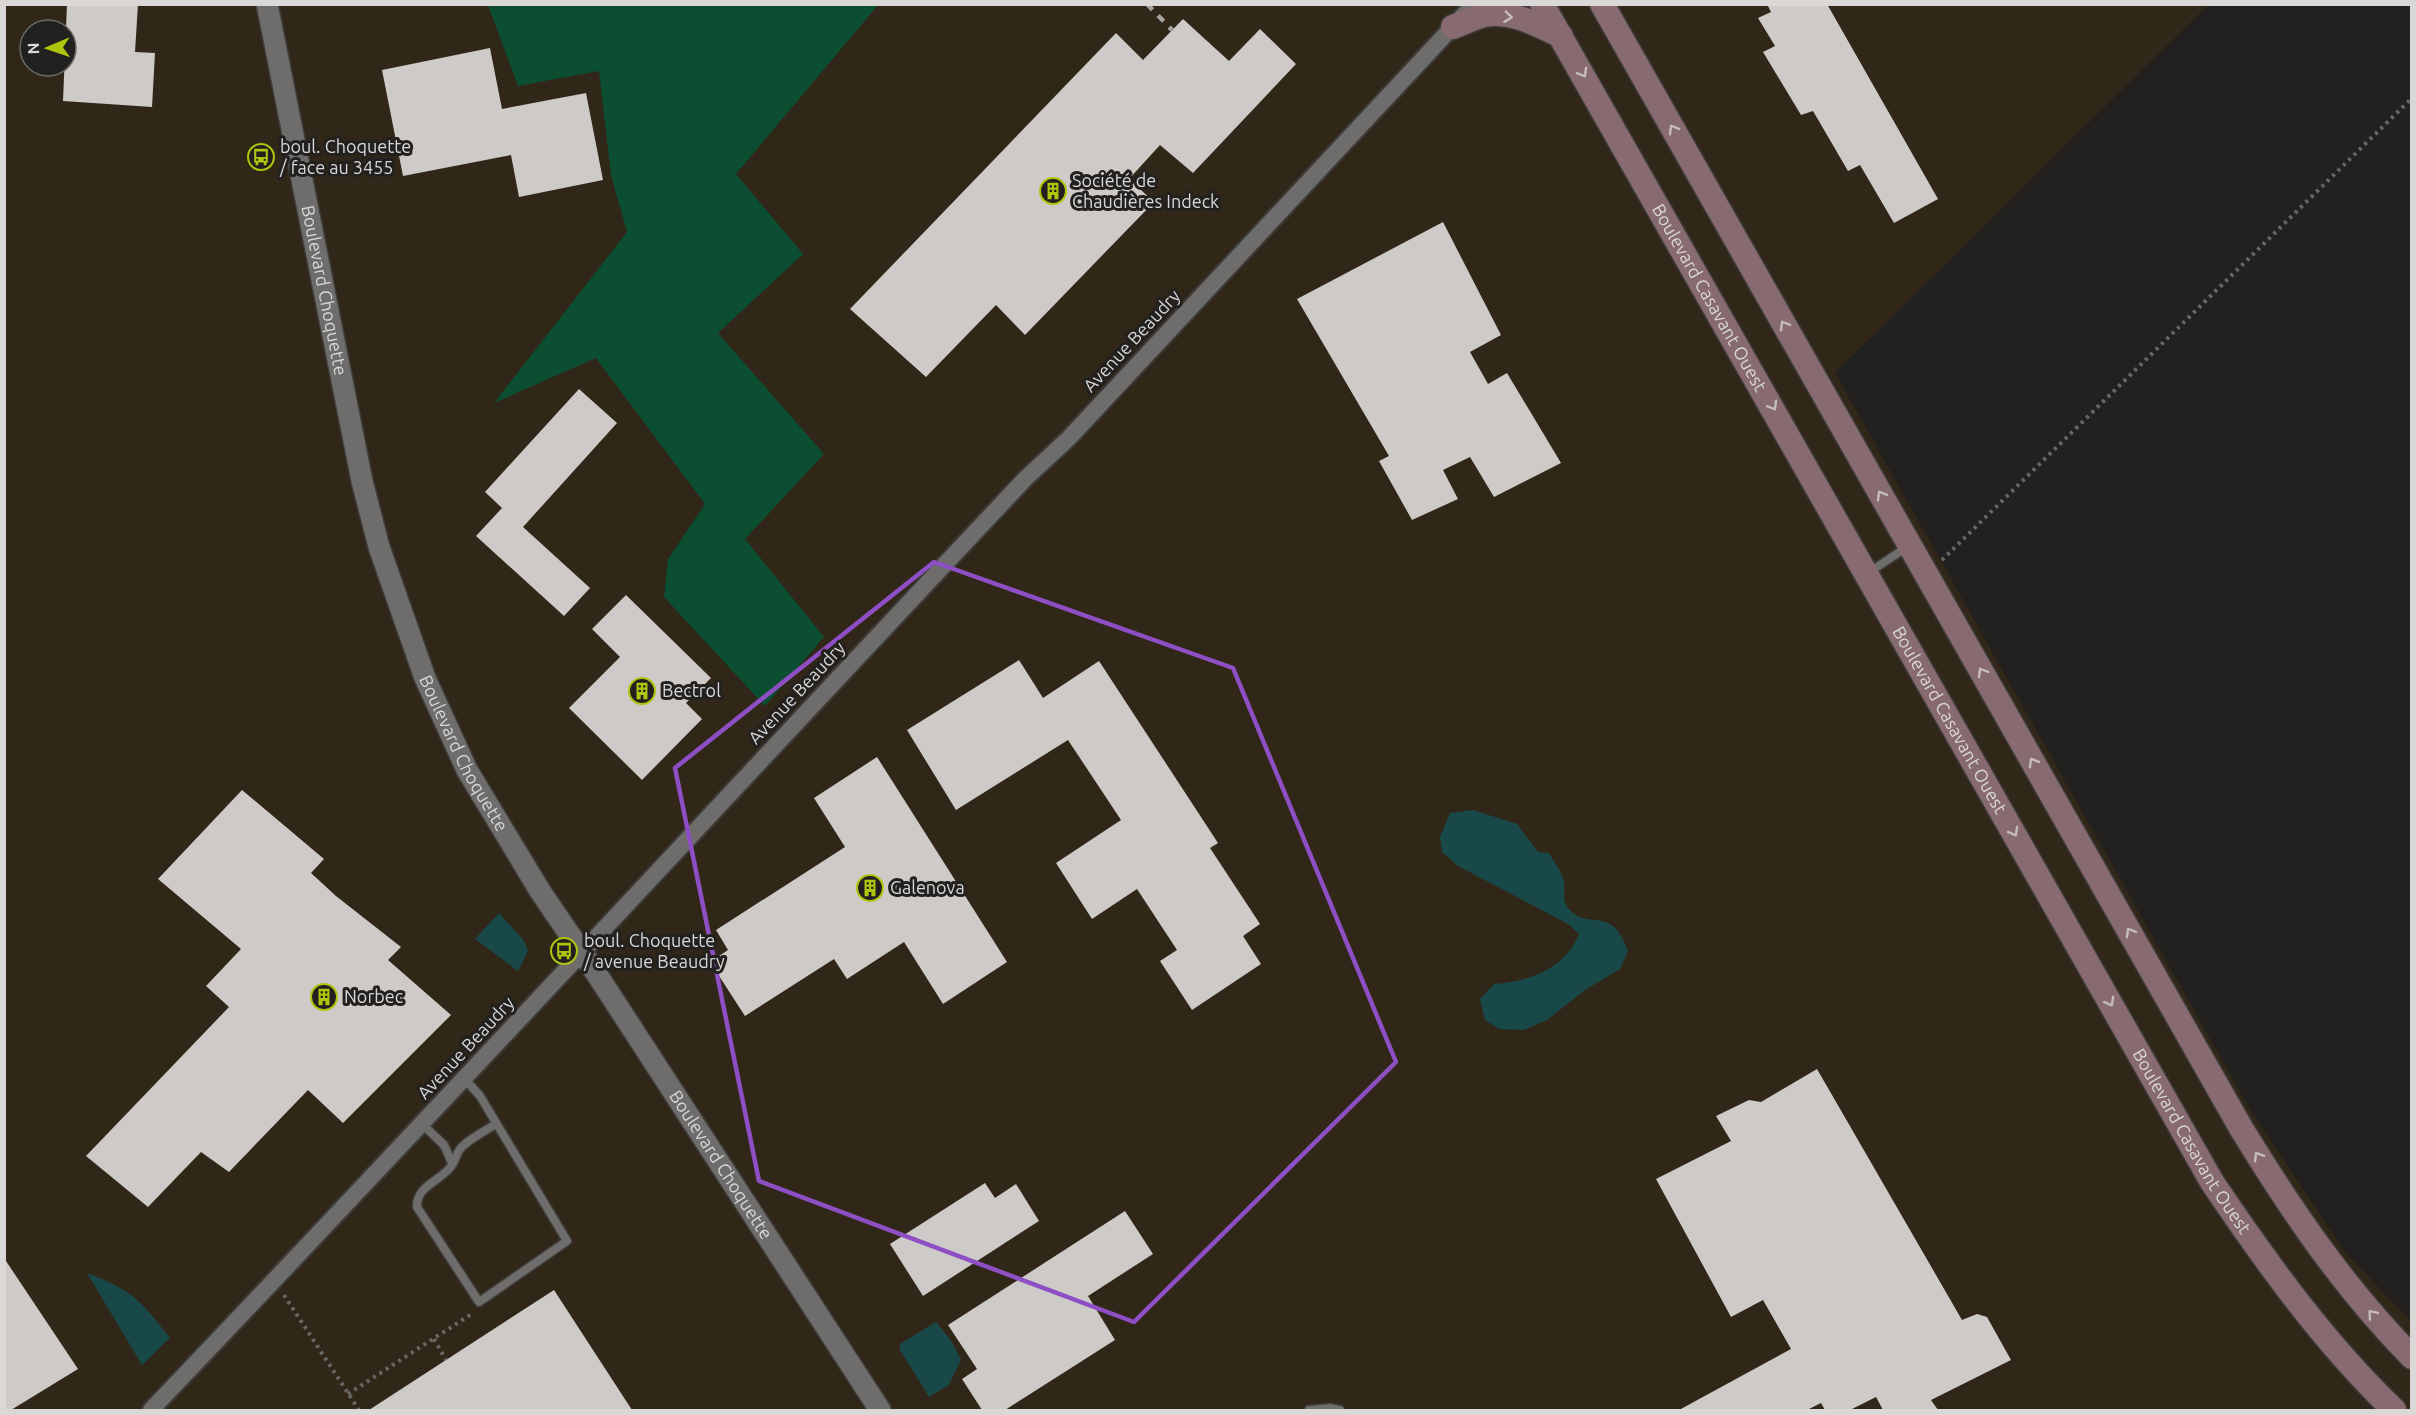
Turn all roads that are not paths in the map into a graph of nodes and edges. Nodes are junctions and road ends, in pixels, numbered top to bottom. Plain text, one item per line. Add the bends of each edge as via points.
1 (267, 4) edge
2 (1474, 4) edge
3 (1542, 4) edge
4 (1602, 4) edge
5 (1453, 27) junction
6 (1561, 36) junction
7 (1910, 546) junction
8 (1868, 573) junction
9 (582, 952) junction
10 (464, 1078) junction
11 (422, 1124) junction
12 (496, 1124) junction
13 (453, 1165) junction
14 (2412, 1357) edge
15 (151, 1410) edge
16 (880, 1410) edge
17 (1309, 1410) edge
18 (1340, 1410) edge
19 (2394, 1410) edge

1 - 9 street, Boulevard Choquette via 362,481 379,548 425,678 467,770
2 - 5 street, Avenue Beaudry
3 - 6 main road, Boulevard Casavant Ouest
7 -> 4 main road
5 -> 6 main road via 1486,15 1505,16 1527,19
5 - 9 street, Avenue Beaudry
6 -> 8 main road, Boulevard Casavant Ouest
7 - 8 lane
14 -> 7 main road via 2330,1264 2277,1187
8 -> 19 main road, Boulevard Casavant Ouest via 2212,1182 2303,1308
9 - 10 street, Avenue Beaudry
9 - 16 street, Boulevard Choquette
10 - 11 street, Avenue Beaudry
10 - 12 lane
11 - 13 lane via 444,1145
11 - 15 street, Avenue Beaudry
12 - 13 lane via 463,1145 455,1154
12 - 13 lane via 567,1241 479,1302 417,1207 423,1190
17 - 18 lane

